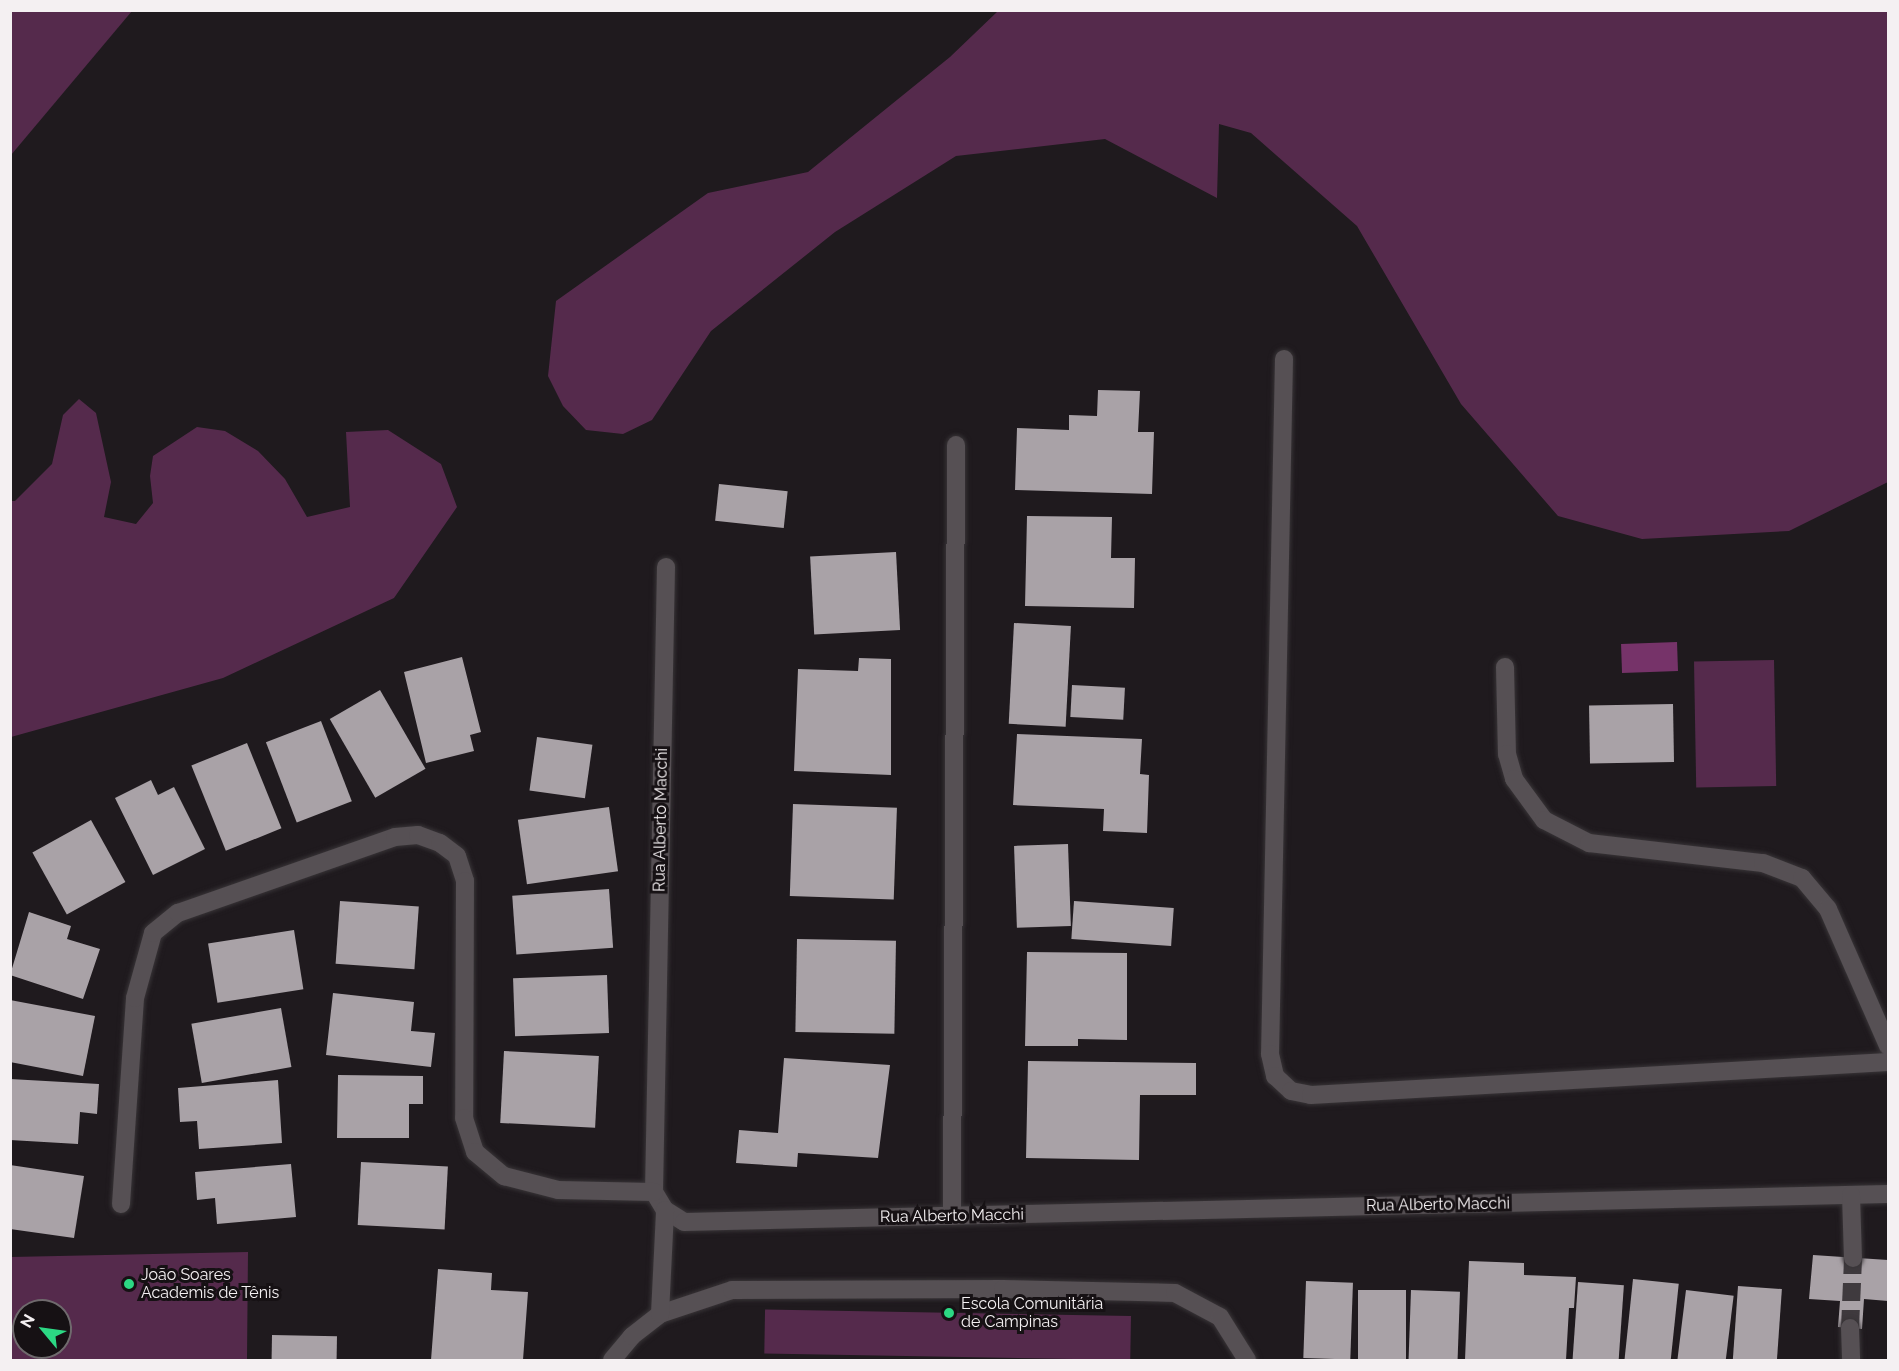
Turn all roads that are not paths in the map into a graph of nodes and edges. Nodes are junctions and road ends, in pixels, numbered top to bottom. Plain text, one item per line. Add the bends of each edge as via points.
1 (1284, 359) dead end
2 (956, 445) dead end
3 (666, 567) dead end
4 (1505, 667) dead end
5 (1888, 1046) edge
6 (1888, 1062) edge
7 (654, 1192) junction
8 (1888, 1194) edge
9 (1851, 1195) junction
10 (121, 1204) dead end
11 (665, 1210) junction
12 (952, 1216) junction
13 (1853, 1258) tunnel mouth
14 (660, 1314) junction
15 (1850, 1328) tunnel mouth
16 (612, 1360) edge
17 (1247, 1360) edge
18 (1851, 1360) edge

1 - 6 street via 1270,1042 1275,1076 1291,1091 1311,1095
2 - 12 street
3 - 7 street, Rua Alberto Macchi
4 - 5 street via 1507,754 1514,779 1545,820 1589,843 1763,863 1802,878 1828,909
7 - 10 street via 558,1190 504,1176 475,1152 464,1118 465,881 456,856 440,843 418,835 395,837 178,913 153,933 135,998
7 - 11 street
8 - 9 street, Rua Alberto Macchi
9 - 12 street, Rua Alberto Macchi
9 - 13 street
11 - 12 street, Rua Alberto Macchi via 684,1222
11 - 14 street
14 - 16 street via 632,1336
14 - 17 street via 732,1290 1175,1293 1220,1317
15 - 18 street

